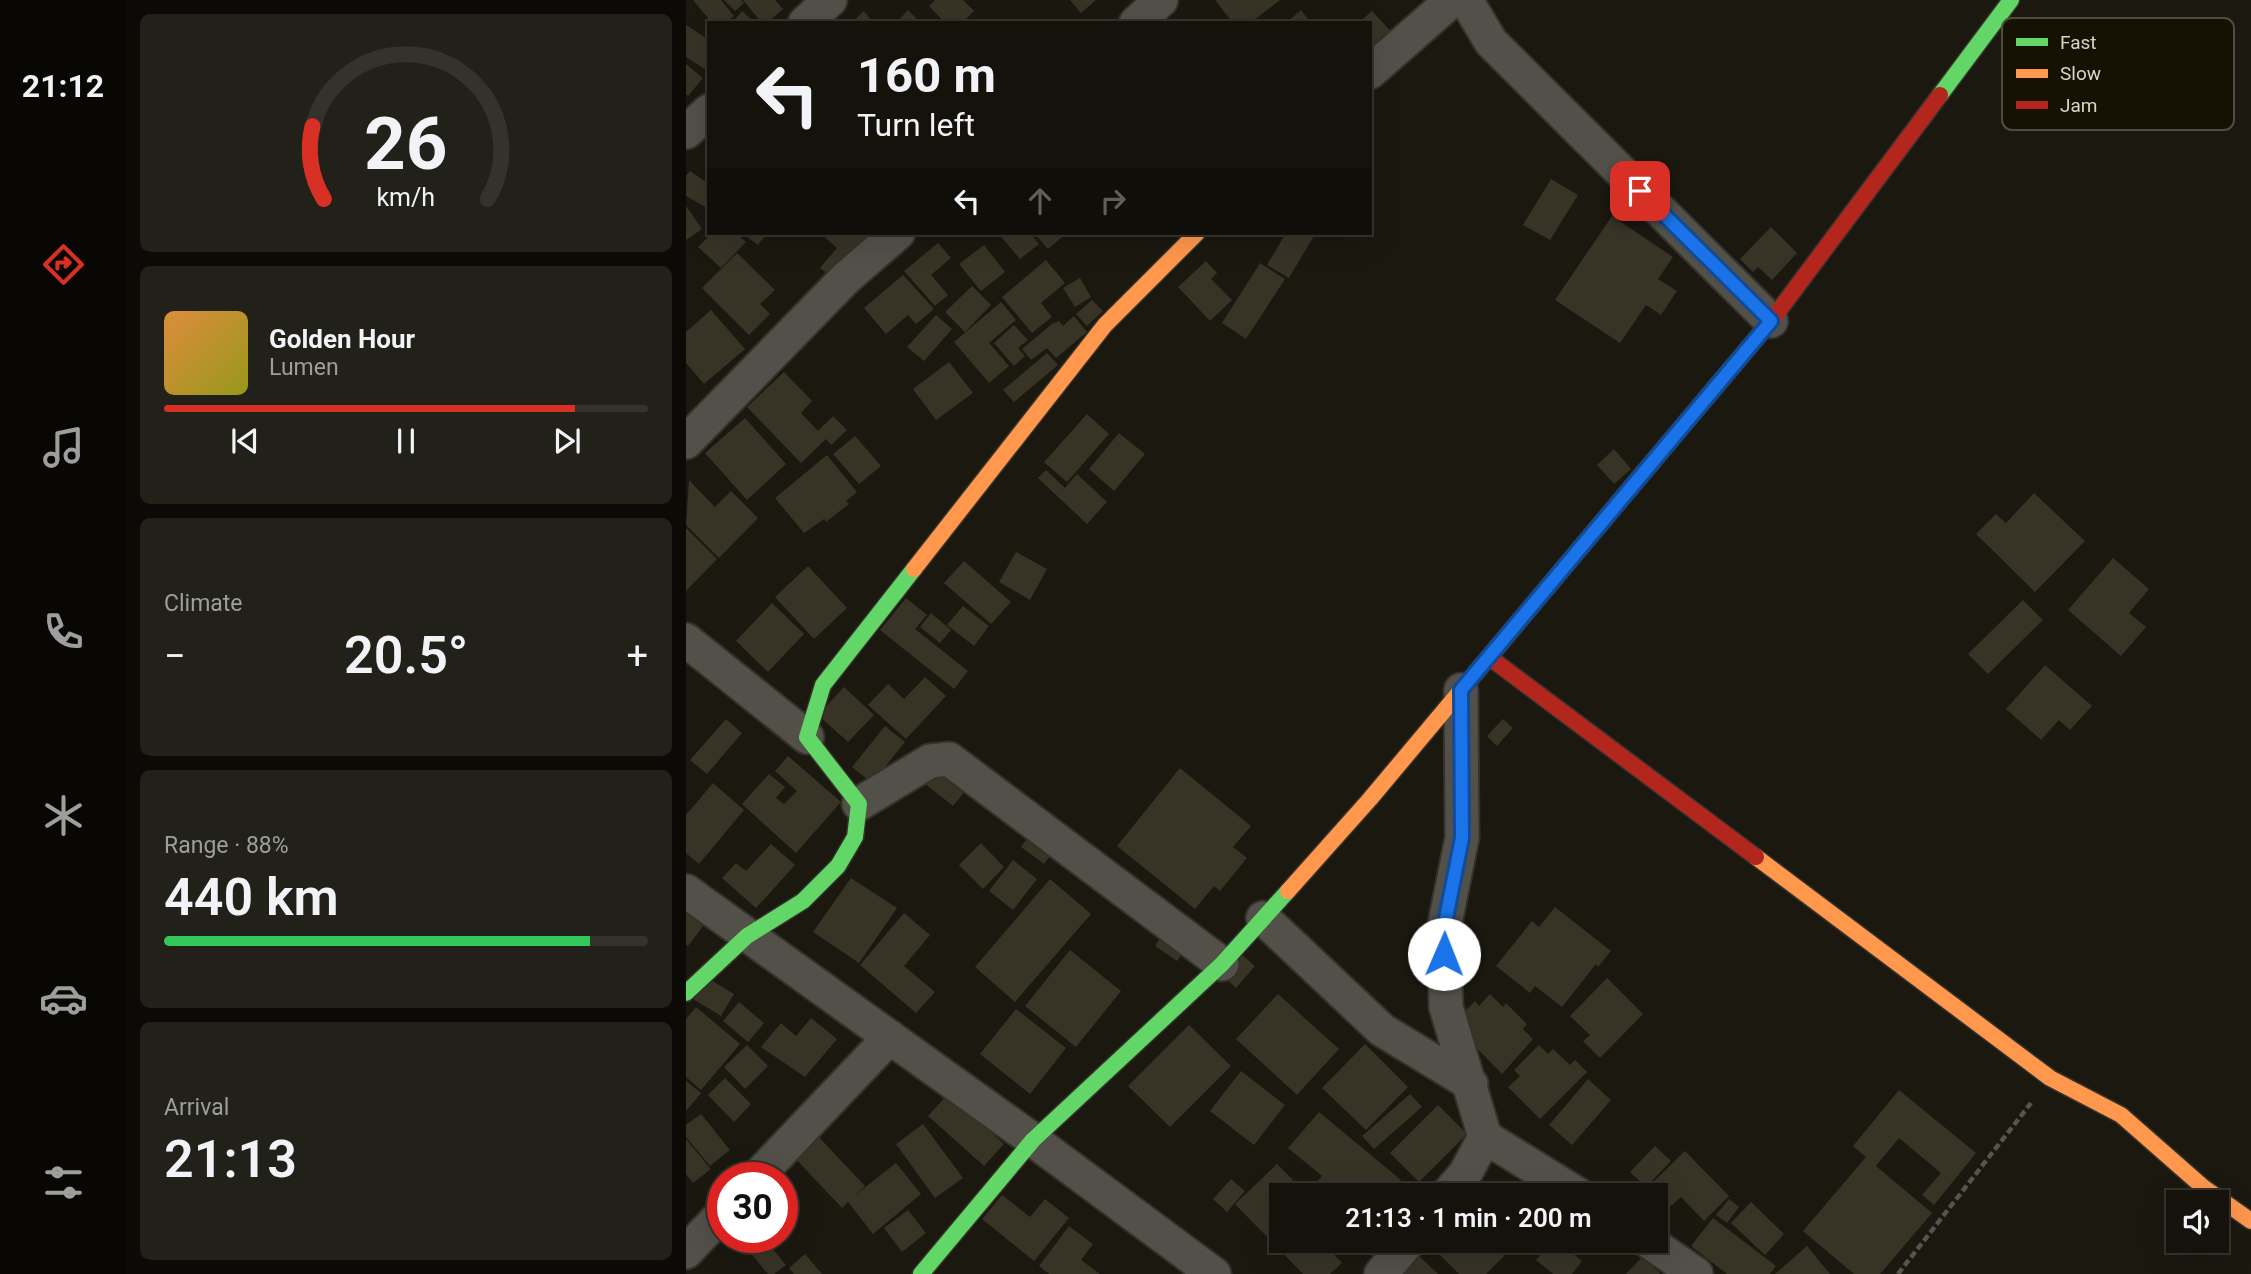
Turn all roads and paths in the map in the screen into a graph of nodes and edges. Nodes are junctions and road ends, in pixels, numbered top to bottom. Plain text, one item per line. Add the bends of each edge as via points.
1 (830, 0) edge
2 (1161, 0) edge
3 (1452, 0) edge
4 (1466, 0) edge
5 (2011, 0) edge
6 (807, 21) edge
7 (1138, 21) edge
8 (1372, 70) edge
9 (707, 113) edge
10 (686, 132) edge
11 (896, 235) edge
12 (1195, 235) edge
13 (1771, 321) junction
14 (686, 442) edge
15 (686, 639) edge
16 (1489, 657) junction
17 (1461, 690) junction
18 (807, 737) junction
19 (859, 804) junction
20 (686, 891) edge
21 (1263, 918) junction
22 (747, 936) junction
23 (1222, 964) junction
24 (686, 993) edge
25 (890, 1037) junction
26 (2050, 1078) junction
27 (1471, 1084) junction
28 (1485, 1138) junction
29 (1033, 1140) junction
30 (771, 1162) edge
31 (1457, 1183) edge
32 (1559, 1183) edge
33 (2251, 1221) edge
34 (707, 1230) edge
35 (686, 1252) edge
36 (1399, 1253) edge
37 (1665, 1253) edge
38 (1199, 1270) edge
39 (921, 1274) edge
40 (1381, 1274) edge
41 (1696, 1274) edge
42 (1898, 1274) edge

1 - 6 street
2 - 7 street
3 - 8 street
4 - 13 street via 1491,42
5 - 13 street
9 - 10 street
11 - 14 street via 846,278
12 - 18 street via 1105,325 823,685
13 - 16 street
15 - 18 street
16 - 17 street
16 - 26 street
17 - 21 street
17 - 27 street via 1462,838 1444,928 1446,1007
18 - 19 street
19 - 22 street via 855,836 838,866 803,901
19 - 23 street via 930,761 949,760
20 - 22 street
21 - 23 street
21 - 27 street via 1382,1030
22 - 24 street
22 - 25 street
23 - 29 street
25 - 29 street
25 - 30 street
26 - 33 street via 2121,1115 2203,1187
26 - 42 path
27 - 28 street
28 - 31 street
28 - 32 street
29 - 38 street
29 - 39 street
34 - 35 street
36 - 40 street
37 - 41 street

